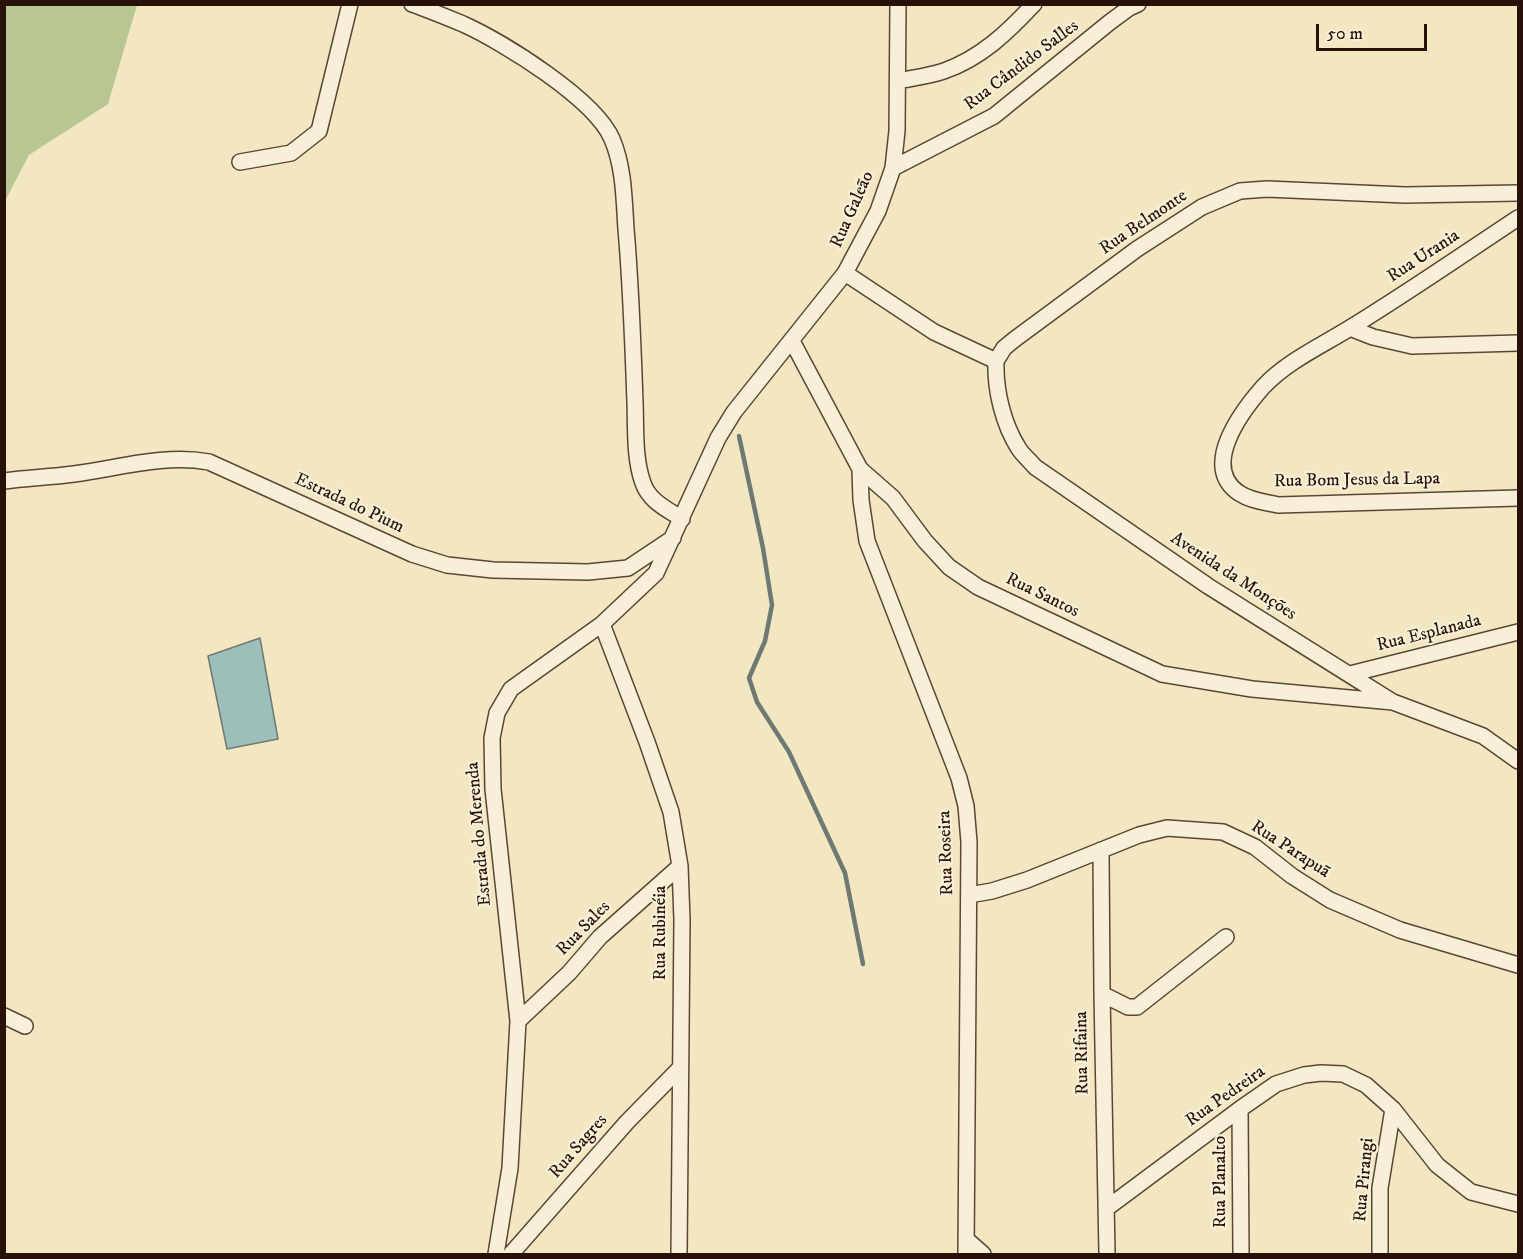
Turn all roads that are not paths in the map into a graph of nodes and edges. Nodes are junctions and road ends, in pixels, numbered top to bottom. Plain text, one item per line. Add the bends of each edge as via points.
1 (350, 4) edge
2 (412, 4) edge
3 (898, 4) edge
4 (1034, 4) edge
5 (1138, 4) edge
6 (898, 81) junction
7 (240, 162) dead end
8 (893, 168) junction
9 (1518, 193) edge
10 (1518, 218) edge
11 (845, 273) junction
12 (1350, 328) junction
13 (792, 341) junction
14 (1518, 343) edge
15 (996, 361) junction
16 (860, 469) junction
17 (4, 481) edge
18 (1518, 498) edge
19 (682, 519) junction
20 (673, 537) junction
21 (628, 568) junction
22 (642, 587) junction
23 (602, 624) junction
24 (1518, 632) edge
25 (1350, 674) junction
26 (1393, 702) junction
27 (1518, 761) edge
28 (1101, 850) junction
29 (680, 866) junction
30 (969, 895) junction
31 (1226, 937) dead end
32 (1518, 965) edge
33 (1102, 994) junction
34 (4, 1016) edge
35 (518, 1021) junction
36 (25, 1026) dead end
37 (680, 1068) junction
38 (1240, 1108) junction
39 (1393, 1109) junction
40 (1518, 1204) edge
41 (1107, 1208) junction
42 (966, 1247) edge
43 (496, 1254) edge
44 (511, 1254) edge
45 (679, 1254) edge
46 (983, 1254) edge
47 (1107, 1254) edge
48 (1241, 1254) edge
49 (1380, 1254) edge

1 - 7 street via 320,131 291,153
2 - 19 street via 505,47 567,88 598,117 612,138 625,205 632,293 637,454 643,484 652,498
3 - 6 street, Rua Galeão
4 - 6 street via 993,44 966,62
5 - 8 street, Rua Cândido Salles via 994,116
6 - 8 street, Rua Galeão
8 - 11 street, Rua Galeão via 878,211
9 - 15 street, Rua Belmonte via 1240,191 1202,207 1137,249 1015,339
10 - 12 street, Rua Urania
11 - 13 street, Rua Galeão
11 - 15 street via 934,332
12 - 14 street via 1412,346
12 - 18 street, Rua Bom Jesus da Lapa via 1297,360 1263,387 1240,418 1226,441 1222,457 1222,471 1237,492 1249,499 1278,505
13 - 16 street, Rua Santos
13 - 19 street, Estrada do Merenda via 734,412 718,438
15 - 25 street, Avenida da Monções via 997,390 1012,436 1035,467 1208,586
16 - 26 street, Rua Santos via 893,498 949,567 978,587 1152,670 1252,689
16 - 30 street, Rua Roseira via 867,541 959,778 966,806
17 - 21 street, Estrada do Pium via 188,458 223,467 412,554 447,565 588,572
19 - 20 street, Estrada do Merenda
20 - 21 street, Estrada do Pium
20 - 22 street, Estrada do Merenda via 656,573
21 - 22 street via 638,576
22 - 23 street, Estrada do Merenda
23 - 29 street, Rua Rubinéia via 671,812
23 - 35 street, Estrada do Merenda via 511,689 495,722 493,789
24 - 25 street, Rua Esplanada
25 - 26 street, Avenida da Monções
26 - 27 street, Avenida da Monções via 1483,736
28 - 30 street, Rua Parapuã via 1027,880
28 - 32 street, Rua Parapuã via 1167,828 1223,832 1255,847 1330,900 1400,930
28 - 33 street, Rua Rifaina
29 - 35 street, Rua Sales via 600,937
29 - 37 street, Rua Rubinéia
30 - 42 street, Rua Roseira
31 - 33 street via 1137,1007 1128,1007
33 - 41 street, Rua Rifaina
34 - 36 street
35 - 43 street, Estrada do Merenda via 510,1168
37 - 44 street, Rua Sagres
37 - 45 street, Rua Rubinéia
38 - 39 street, Rua Pedreira via 1276,1084 1321,1073 1343,1074 1366,1085
38 - 41 street, Rua Pedreira
38 - 48 street, Rua Planalto
39 - 40 street, Rua Pedreira via 1437,1165 1471,1192
39 - 49 street, Rua Pirangi via 1380,1188
41 - 47 street, Rua Rifaina
42 - 46 street

